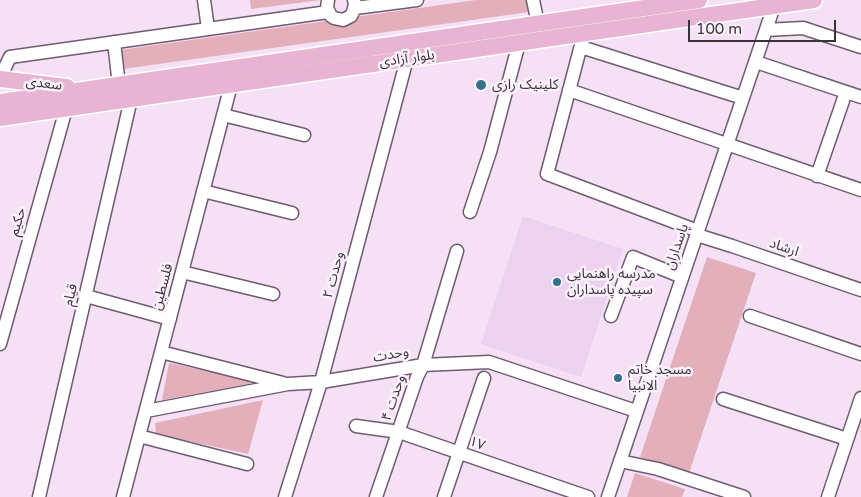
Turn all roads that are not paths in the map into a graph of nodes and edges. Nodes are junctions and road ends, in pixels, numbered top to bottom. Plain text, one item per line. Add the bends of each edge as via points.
1 (204, 0) edge
2 (417, 0) edge
3 (533, 0) edge
4 (699, 0) edge
5 (814, 0) edge
6 (354, 4) edge
7 (328, 6) edge
8 (774, 6) junction
9 (538, 24) junction
10 (208, 29) junction
11 (766, 30) junction
12 (583, 40) junction
13 (114, 42) junction
14 (519, 43) junction
15 (861, 47) edge
16 (352, 59) junction
17 (407, 59) junction
18 (756, 62) junction
19 (0, 78) edge
20 (119, 85) junction
21 (231, 85) junction
22 (89, 89) junction
23 (570, 90) junction
24 (846, 92) junction
25 (861, 97) edge
26 (743, 98) junction
27 (132, 99) junction
28 (0, 102) edge
29 (66, 108) junction
30 (223, 115) junction
31 (0, 118) edge
32 (304, 135) dead end
33 (727, 146) junction
34 (817, 176) junction
35 (861, 190) edge
36 (203, 192) junction
37 (470, 212) dead end
38 (292, 213) dead end
39 (698, 233) junction
40 (457, 251) dead end
41 (182, 272) junction
42 (682, 277) junction
43 (861, 290) edge
44 (274, 294) dead end
45 (86, 296) junction
46 (611, 316) dead end
47 (750, 316) dead end
48 (170, 319) junction
49 (0, 344) edge
50 (161, 352) junction
51 (861, 354) edge
52 (423, 365) junction
53 (484, 378) dead end
54 (321, 382) junction
55 (288, 384) junction
56 (861, 398) edge
57 (723, 399) dead end
58 (146, 411) junction
59 (636, 411) junction
60 (858, 418) edge
61 (356, 426) dead end
62 (398, 432) junction
63 (139, 436) junction
64 (848, 439) junction
65 (459, 453) junction
66 (620, 461) junction
67 (247, 464) dead end
68 (39, 497) edge
69 (123, 497) edge
70 (285, 497) edge
71 (376, 497) edge
72 (444, 497) edge
73 (588, 497) edge
74 (608, 497) edge
75 (744, 497) edge
76 (828, 497) edge

1 - 10 street
2 - 6 street
3 - 9 street
4 - 9 main road, بلوار آزادی
5 - 8 main road, بلوار آزادی
6 - 7 street via 350,16 343,20 334,18
7 - 10 street
8 - 11 street, پاسداران
8 - 12 main road, بلوار آزادی
9 - 16 main road, بلوار آزادی
10 - 13 street
11 - 15 street via 803,28
11 - 18 street, پاسداران
12 - 14 main road, بلوار آزادی
12 - 23 street
12 - 26 street
13 - 19 street via 10,58
13 - 20 street
14 - 17 main road, بلوار آزادی
14 - 37 street via 490,152
16 - 17 main road, بلوار آزادی
16 - 20 main road, بلوار آزادی
16 - 21 main road, بلوار آزادی
17 - 54 street, وحدت ۲
18 - 24 street
18 - 26 street, پاسداران
19 - 22 main road, سعدی
20 - 22 main road, بلوار آزادی
21 - 27 main road, بلوار آزادی
21 - 30 street, فلسطین
22 - 28 main road, بلوار آزادی
23 - 33 street
23 - 39 street, ارشاد via 547,174
24 - 25 street
24 - 34 street
26 - 33 street, پاسداران
27 - 29 main road, بلوار آزادی
27 - 45 street, قیام
29 - 31 main road, بلوار آزادی
29 - 49 street, حکیم
30 - 32 street
30 - 36 street, فلسطین
33 - 34 street
33 - 39 street, پاسداران
34 - 35 street
36 - 38 street
36 - 41 street, فلسطین
39 - 42 street, پاسداران
39 - 43 street, ارشاد
40 - 52 street, وحدت ۴
41 - 44 street
41 - 48 street, فلسطین
42 - 46 street via 633,257
42 - 59 street, پاسداران
45 - 48 street
45 - 68 street, قیام
47 - 51 street
48 - 50 street, فلسطین
50 - 55 street
50 - 58 street, فلسطین
52 - 54 street, وحدت
52 - 59 street, وحدت via 490,362
52 - 62 street, وحدت ۴
53 - 65 street
54 - 55 street, وحدت
54 - 70 street, وحدت ۲
55 - 58 street, وحدت
56 - 60 street
57 - 64 street
58 - 63 street, فلسطین
59 - 66 street, پاسداران
60 - 64 street
61 - 62 street, ۱۷
62 - 65 street, ۱۷
62 - 71 street, وحدت ۴
63 - 67 street
63 - 69 street, فلسطین
64 - 76 street
65 - 72 street
65 - 73 street, ۱۷
66 - 74 street, پاسداران
66 - 75 street via 658,469

